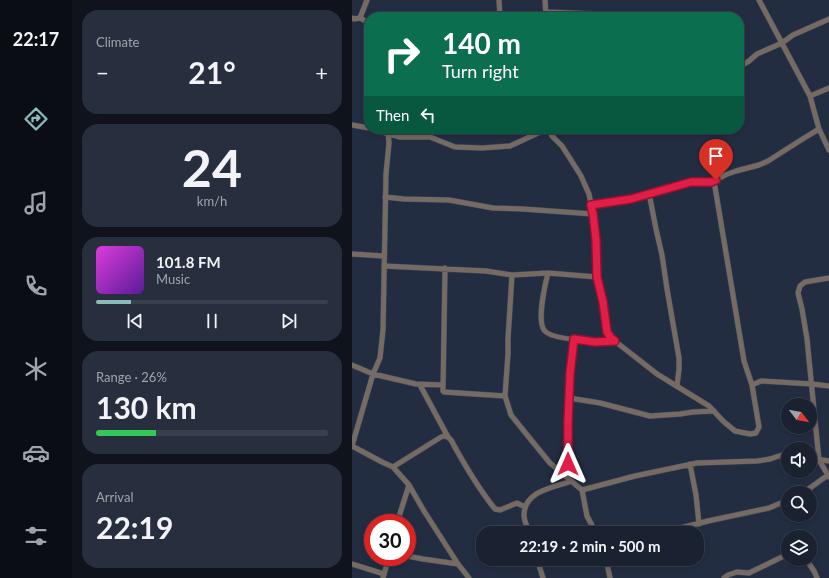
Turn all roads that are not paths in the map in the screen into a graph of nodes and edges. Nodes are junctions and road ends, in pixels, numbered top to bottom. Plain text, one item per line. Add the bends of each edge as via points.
1 (367, 0) edge
2 (499, 0) edge
3 (545, 0) edge
4 (759, 0) edge
5 (500, 12) edge
6 (546, 12) edge
7 (352, 18) edge
8 (360, 18) junction
9 (829, 19) edge
10 (364, 20) edge
11 (782, 43) junction
12 (744, 64) edge
13 (829, 88) edge
14 (810, 96) junction
15 (352, 125) edge
16 (364, 128) edge
17 (819, 129) junction
18 (388, 134) edge
19 (391, 134) edge
20 (537, 134) edge
21 (551, 134) edge
22 (829, 150) edge
23 (714, 182) junction
24 (650, 193) junction
25 (386, 197) junction
26 (591, 205) junction
27 (593, 214) junction
28 (352, 254) edge
29 (384, 256) junction
30 (384, 266) junction
31 (445, 268) junction
32 (548, 273) junction
33 (512, 275) junction
34 (597, 277) junction
35 (829, 278) edge
36 (574, 339) junction
37 (615, 341) junction
38 (352, 365) edge
39 (373, 374) junction
40 (812, 384) junction
41 (420, 385) junction
42 (752, 385) junction
43 (443, 386) junction
44 (677, 386) junction
45 (829, 386) edge
46 (505, 396) junction
47 (569, 398) junction
48 (714, 411) junction
49 (448, 437) junction
50 (352, 446) edge
51 (781, 455) edge
52 (819, 460) junction
53 (829, 461) edge
54 (690, 464) junction
55 (393, 467) junction
56 (828, 476) edge
57 (570, 479) junction
58 (409, 485) junction
59 (813, 486) edge
60 (582, 490) junction
61 (781, 503) edge
62 (525, 507) junction
63 (400, 514) edge
64 (699, 524) junction
65 (527, 526) edge
66 (592, 526) edge
67 (690, 526) edge
68 (781, 557) edge
69 (416, 558) edge
70 (352, 564) edge
71 (458, 564) junction
72 (387, 566) edge
73 (539, 566) edge
74 (607, 566) edge
75 (811, 566) edge
76 (749, 575) edge
77 (384, 576) edge
78 (469, 578) edge
79 (543, 578) edge
80 (610, 578) edge
81 (724, 578) edge
82 (817, 578) edge

1 - 8 street
2 - 5 street
3 - 6 street
4 - 11 street
7 - 8 street
8 - 10 street
9 - 11 street via 793,35
11 - 12 street via 757,54
11 - 14 street
13 - 14 street
14 - 17 street
15 - 16 street
17 - 22 street
17 - 23 street via 768,161 736,170
18 - 25 street
19 - 20 street via 400,137 430,137 455,147 482,148 510,146
21 - 26 street via 562,146 581,176
23 - 24 street via 691,182
23 - 42 street via 744,361
24 - 26 street via 621,201
24 - 44 street via 679,364
25 - 27 street via 449,200 493,208
25 - 29 street
26 - 27 street
27 - 34 street
28 - 29 street
29 - 30 street
30 - 31 street
30 - 39 street via 383,330 380,358
31 - 33 street
31 - 43 street
32 - 33 street
32 - 34 street
32 - 36 street via 542,326 550,335
33 - 46 street
34 - 37 street via 607,332
35 - 40 street via 805,282 798,289
36 - 37 street
36 - 47 street
37 - 44 street via 657,374
38 - 39 street
39 - 41 street
39 - 50 street
40 - 42 street via 761,382
40 - 45 street
40 - 52 street
41 - 43 street
41 - 49 street
42 - 48 street via 759,426 756,433 734,430
43 - 46 street via 444,392
44 - 48 street
46 - 57 street via 519,426 550,462
47 - 48 street via 650,416
47 - 57 street
49 - 55 street via 435,440
49 - 62 street via 495,509 500,510 517,503
50 - 55 street
51 - 54 street via 757,461
52 - 53 street
52 - 56 street
54 - 60 street
54 - 64 street
55 - 58 street
56 - 59 street
57 - 60 street
57 - 62 street via 542,490 529,500
58 - 63 street
58 - 71 street
60 - 66 street via 587,516
61 - 64 street
62 - 65 street
64 - 67 street
68 - 76 street
69 - 71 street
70 - 77 street
71 - 78 street
72 - 77 street
73 - 79 street
74 - 80 street
75 - 82 street
76 - 81 street via 737,572

